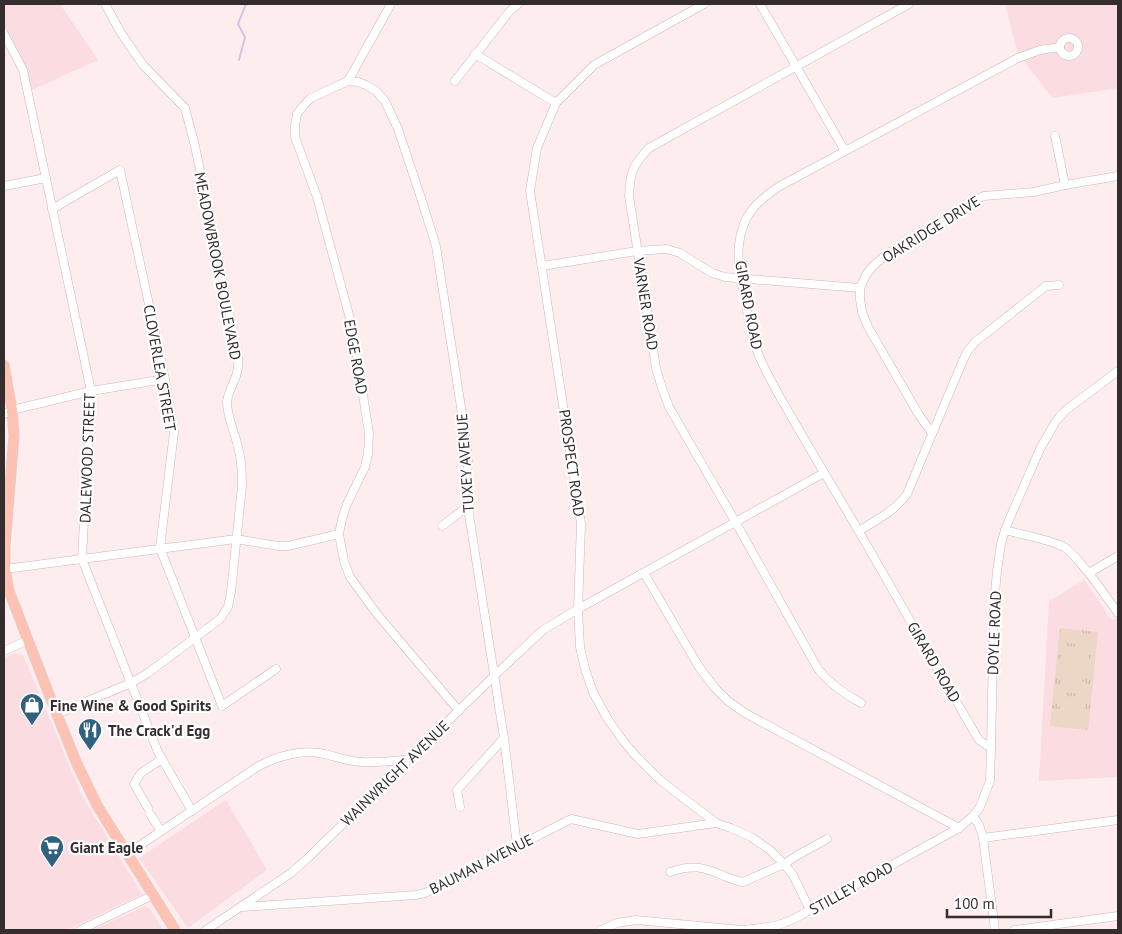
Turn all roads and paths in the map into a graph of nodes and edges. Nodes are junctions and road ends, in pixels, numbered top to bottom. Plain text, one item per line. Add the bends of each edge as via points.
1 (104, 4) edge
2 (391, 4) edge
3 (518, 4) edge
4 (704, 4) edge
5 (760, 4) edge
6 (910, 4) edge
7 (4, 34) edge
8 (1060, 47) dead end
9 (475, 54) junction
10 (796, 67) junction
11 (348, 80) junction
12 (456, 81) dead end
13 (556, 103) junction
14 (1056, 136) dead end
15 (845, 152) junction
16 (1118, 176) edge
17 (46, 178) junction
18 (1064, 185) junction
19 (4, 186) edge
20 (52, 209) junction
21 (637, 251) junction
22 (542, 266) junction
23 (741, 279) junction
24 (1058, 285) dead end
25 (860, 288) junction
26 (4, 365) edge
27 (1118, 372) edge
28 (165, 379) junction
29 (91, 392) junction
30 (8, 412) edge
31 (932, 433) junction
32 (824, 473) junction
33 (468, 506) junction
34 (736, 522) junction
35 (442, 526) dead end
36 (859, 530) junction
37 (1005, 530) junction
38 (339, 534) junction
39 (236, 538) junction
40 (160, 548) junction
41 (1118, 556) edge
42 (82, 559) junction
43 (5, 569) edge
44 (644, 573) junction
45 (1089, 573) junction
46 (578, 609) junction
47 (1118, 613) edge
48 (195, 637) junction
49 (28, 640) junction
50 (4, 651) edge
51 (276, 669) dead end
52 (494, 674) junction
53 (131, 683) junction
54 (861, 703) dead end
55 (459, 711) junction
56 (57, 714) junction
57 (504, 738) junction
58 (991, 748) junction
59 (410, 759) junction
60 (162, 760) junction
61 (460, 807) dead end
62 (192, 811) junction
63 (974, 816) junction
64 (1118, 820) edge
65 (716, 822) junction
66 (959, 828) junction
67 (160, 831) junction
68 (983, 838) junction
69 (827, 839) dead end
70 (517, 846) junction
71 (127, 854) junction
72 (784, 864) junction
73 (670, 872) dead end
74 (153, 896) junction
75 (241, 907) junction
76 (810, 910) junction
77 (1118, 916) edge
78 (80, 930) edge
79 (175, 930) edge
80 (206, 930) edge
81 (601, 930) edge
82 (995, 930) edge
83 (1014, 930) edge

1 - 39 street, MEADOWBROOK BOULEVARD via 143,65 185,108 237,352 238,369 227,403 242,470
2 - 11 street
3 - 9 street
4 - 13 street, PROSPECT ROAD via 594,65
5 - 10 street
6 - 10 street, VARNER ROAD
7 - 17 street, DALEWOOD STREET via 23,70
8 - 15 street, GIRARD ROAD via 1018,58
9 - 12 street
9 - 13 street
10 - 15 street
10 - 21 street, VARNER ROAD via 661,140 640,158 633,168 629,196
11 - 33 street, TUXEY AVENUE via 366,85 385,101 398,129 436,246 468,461
11 - 38 street, EDGE ROAD via 311,98 298,114 294,126 352,326 370,433 365,467 347,504
13 - 22 street, PROSPECT ROAD via 537,148 530,191
14 - 18 street
15 - 23 street, GIRARD ROAD via 780,186 754,206 741,232
16 - 18 street, OAKRIDGE DRIVE
17 - 19 street
17 - 20 street, DALEWOOD STREET
18 - 25 street, OAKRIDGE DRIVE via 1034,192 984,196 969,202 879,260
20 - 28 street, CLOVERLEA STREET via 120,170
20 - 29 street, DALEWOOD STREET
21 - 22 street
21 - 23 street via 667,249 680,253 712,273
21 - 34 street, VARNER ROAD via 662,388 669,406
22 - 46 street, PROSPECT ROAD via 581,524
23 - 25 street
23 - 32 street, GIRARD ROAD via 759,356
24 - 31 street via 1046,286 975,342 967,352
25 - 31 street via 862,312 868,327
26 - 30 main road
27 - 37 street, DOYLE ROAD via 1056,421 1041,446
28 - 29 street
28 - 40 street, CLOVERLEA STREET via 174,432
29 - 30 street
29 - 42 street, DALEWOOD STREET
30 - 43 main road via 14,436
31 - 36 street via 908,494 892,510
32 - 34 street, WAINWRIGHT AVENUE
32 - 36 street, GIRARD ROAD
33 - 35 street
33 - 52 street, TUXEY AVENUE
34 - 44 street, WAINWRIGHT AVENUE
34 - 54 street, VARNER ROAD via 818,669 837,688
36 - 58 street, GIRARD ROAD via 979,740
37 - 45 street via 1064,548
37 - 58 street, DOYLE ROAD via 996,571
38 - 39 street via 288,546
38 - 55 street, EDGE ROAD via 350,577
39 - 40 street
39 - 48 street, MEADOWBROOK BOULEVARD via 228,607 220,619
40 - 42 street
40 - 48 street, CLOVERLEA STREET
41 - 45 street
42 - 43 street
42 - 53 street, DALEWOOD STREET
43 - 49 main road via 9,591
44 - 46 street, WAINWRIGHT AVENUE
44 - 66 street via 699,668 728,700 745,713
45 - 47 street
46 - 52 street, WAINWRIGHT AVENUE via 543,630
46 - 65 street, PROSPECT ROAD via 585,669 607,718 624,742 660,780
48 - 51 street, CLOVERLEA STREET via 222,706
48 - 53 street, MEADOWBROOK BOULEVARD
49 - 50 street
49 - 56 main road
52 - 55 street, WAINWRIGHT AVENUE
52 - 57 street, TUXEY AVENUE
53 - 56 street, MEADOWBROOK BOULEVARD
53 - 60 street, DALEWOOD STREET
55 - 59 street, WAINWRIGHT AVENUE
56 - 71 main road via 98,807
57 - 61 street via 457,790
57 - 70 street, TUXEY AVENUE
58 - 63 street, DOYLE ROAD via 990,781
59 - 62 street via 361,762 322,754 287,755 257,767
59 - 75 street, WAINWRIGHT AVENUE via 291,873
60 - 62 street, DALEWOOD STREET
60 - 67 street via 141,772 134,784
62 - 67 street
63 - 66 street, STILLEY ROAD
63 - 68 street
64 - 68 street
65 - 70 street, BAUMAN AVENUE via 638,834 571,819
65 - 72 street, PROSPECT ROAD via 751,838
66 - 76 street, STILLEY ROAD
67 - 71 street
68 - 82 street
69 - 72 street
70 - 75 street, BAUMAN AVENUE via 426,893
71 - 74 main road
72 - 73 street via 743,882 698,867
72 - 76 street, PROSPECT ROAD
74 - 78 street
74 - 79 main road
75 - 80 street, WAINWRIGHT AVENUE
76 - 81 street, STILLEY ROAD via 778,925 742,930 636,920
77 - 83 street

